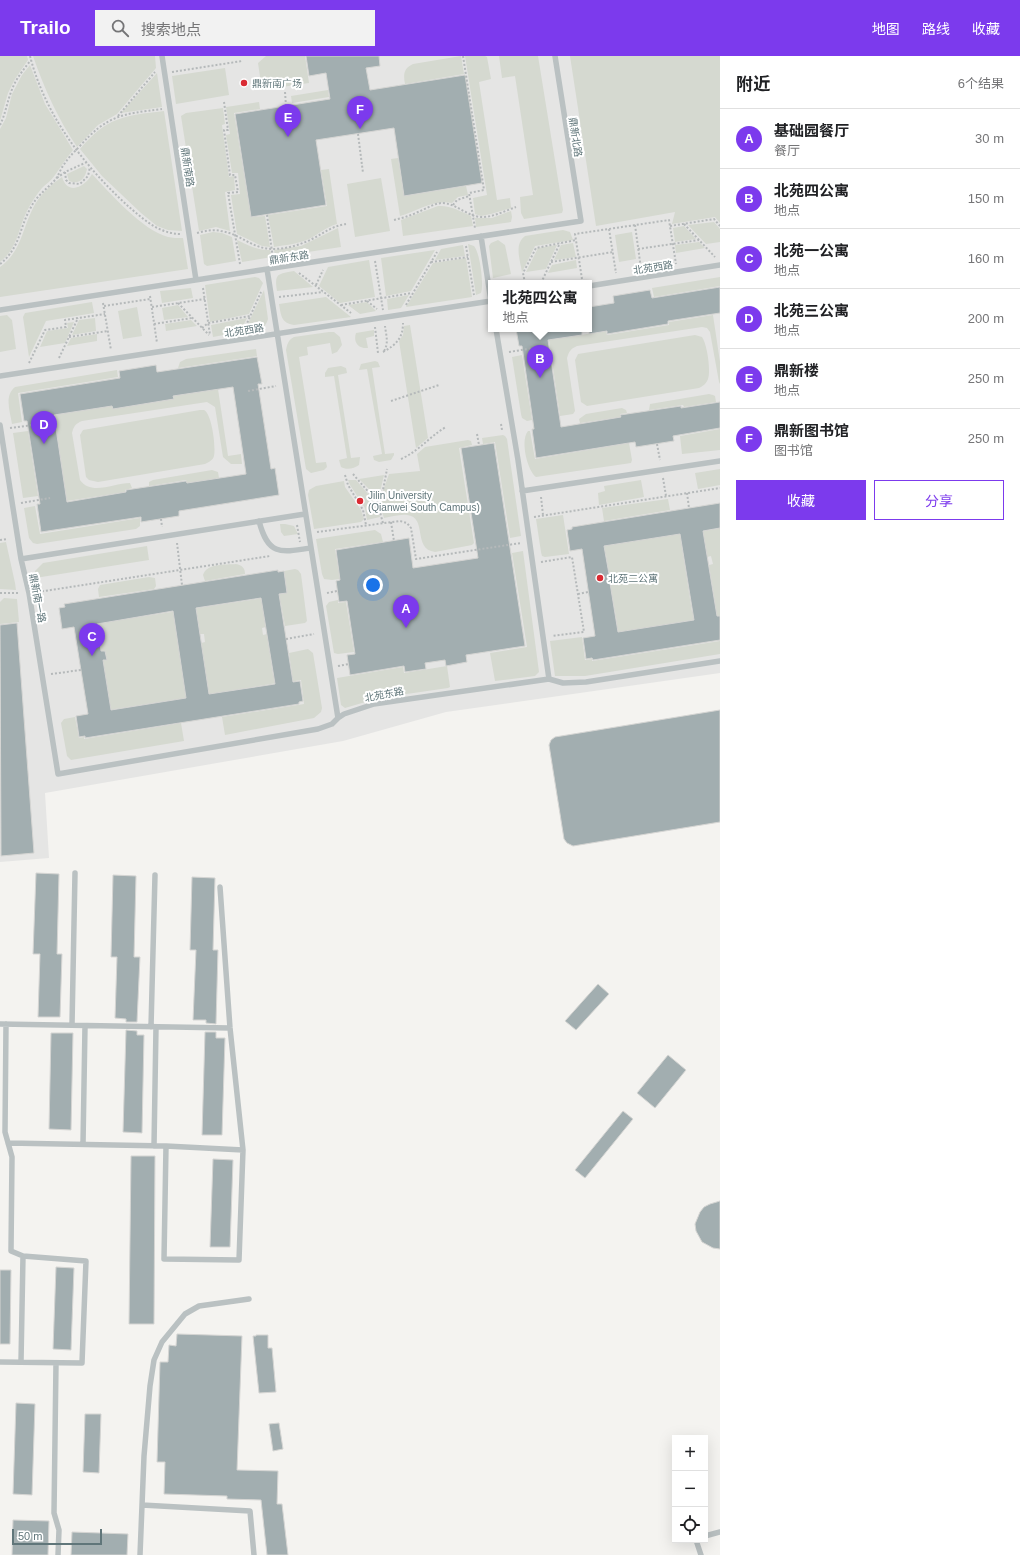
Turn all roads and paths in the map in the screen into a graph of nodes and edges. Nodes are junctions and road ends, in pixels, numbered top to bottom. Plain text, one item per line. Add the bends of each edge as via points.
1 (30, 56) edge
2 (162, 56) edge
3 (463, 56) edge
4 (555, 56) edge
5 (31, 60) junction
6 (242, 61) dead end
7 (163, 64) junction
8 (164, 74) junction
9 (285, 92) dead end
10 (224, 102) dead end
11 (286, 106) dead end
12 (170, 111) junction
13 (117, 117) junction
14 (0, 125) edge
15 (358, 134) dead end
16 (76, 150) junction
17 (86, 162) junction
18 (90, 167) junction
19 (65, 172) junction
20 (363, 173) dead end
21 (56, 178) junction
22 (470, 196) junction
23 (453, 205) junction
24 (516, 207) dead end
25 (267, 215) dead end
26 (472, 215) junction
27 (394, 220) dead end
28 (581, 221) joint
29 (346, 224) dead end
30 (684, 224) junction
31 (635, 225) junction
32 (670, 226) junction
33 (720, 226) edge
34 (475, 228) dead end
35 (609, 228) junction
36 (197, 233) dead end
37 (183, 234) dead end
38 (235, 236) junction
39 (481, 236) junction
40 (576, 240) junction
41 (699, 240) junction
42 (560, 243) junction
43 (465, 244) dead end
44 (672, 244) junction
45 (272, 249) junction
46 (439, 249) dead end
47 (638, 249) junction
48 (613, 252) junction
49 (468, 257) junction
50 (579, 257) junction
51 (717, 258) dead end
52 (273, 259) dead end
53 (375, 259) dead end
54 (431, 262) junction
55 (551, 262) junction
56 (0, 264) edge
57 (240, 264) dead end
58 (676, 265) dead end
59 (720, 265) edge
60 (324, 267) dead end
61 (267, 269) junction
62 (642, 270) dead end
63 (297, 271) dead end
64 (616, 274) dead end
65 (582, 279) dead end
66 (196, 280) junction
67 (524, 280) edge
68 (542, 280) edge
69 (488, 282) edge
70 (203, 286) dead end
71 (316, 286) junction
72 (592, 286) edge
73 (263, 287) dead end
74 (324, 292) junction
75 (149, 293) dead end
76 (412, 293) junction
77 (474, 296) dead end
78 (278, 297) dead end
79 (381, 298) junction
80 (150, 299) junction
81 (205, 299) junction
82 (103, 300) dead end
83 (367, 301) junction
84 (488, 301) edge
85 (178, 303) junction
86 (341, 305) junction
87 (104, 306) junction
88 (152, 307) junction
89 (404, 308) dead end
90 (0, 310) edge
91 (105, 314) junction
92 (250, 316) junction
93 (356, 316) dead end
94 (78, 318) junction
95 (192, 318) junction
96 (208, 323) junction
97 (403, 323) dead end
98 (154, 324) junction
99 (385, 326) dead end
100 (202, 328) junction
101 (375, 328) dead end
102 (108, 331) junction
103 (496, 332) edge
104 (242, 333) dead end
105 (276, 334) junction
106 (69, 337) junction
107 (157, 344) dead end
108 (534, 348) dead end
109 (111, 351) dead end
110 (509, 352) dead end
111 (378, 353) dead end
112 (58, 359) dead end
113 (28, 364) dead end
114 (0, 376) edge
115 (439, 385) dead end
116 (276, 386) dead end
117 (248, 391) dead end
118 (392, 402) dead end
119 (40, 424) dead end
120 (501, 424) dead end
121 (0, 425) edge
122 (446, 427) dead end
123 (10, 428) dead end
124 (502, 430) dead end
125 (477, 434) dead end
126 (657, 444) dead end
127 (479, 445) dead end
128 (401, 459) dead end
129 (660, 460) dead end
130 (720, 461) edge
131 (387, 469) dead end
132 (354, 474) dead end
133 (344, 475) dead end
134 (663, 477) dead end
135 (720, 488) edge
136 (522, 491) junction
137 (687, 493) junction
138 (541, 495) dead end
139 (666, 496) junction
140 (50, 498) dead end
141 (21, 502) dead end
142 (377, 502) junction
143 (690, 508) dead end
144 (305, 514) junction
145 (544, 515) junction
146 (533, 517) dead end
147 (161, 519) dead end
148 (259, 521) junction
149 (391, 522) junction
150 (383, 523) junction
151 (366, 525) junction
152 (162, 527) dead end
153 (315, 533) dead end
154 (7, 539) dead end
155 (0, 540) edge
156 (394, 541) dead end
157 (177, 542) dead end
158 (523, 543) dead end
159 (310, 548) junction
160 (273, 556) dead end
161 (21, 559) junction
162 (540, 562) dead end
163 (180, 570) junction
164 (182, 585) dead end
165 (38, 592) dead end
166 (588, 592) dead end
167 (1, 594) edge
168 (21, 594) dead end
169 (578, 594) junction
170 (314, 634) dead end
171 (550, 636) dead end
172 (286, 639) dead end
173 (720, 661) edge
174 (81, 670) dead end
175 (51, 674) dead end
176 (549, 679) junction
177 (338, 718) junction
178 (58, 774) joint
179 (75, 873) dead end
180 (155, 875) dead end
181 (220, 887) dead end
182 (3, 1024) edge
183 (72, 1025) junction
184 (85, 1026) junction
185 (153, 1027) junction
186 (230, 1028) junction
187 (8, 1143) junction
188 (83, 1144) junction
189 (154, 1146) junction
190 (166, 1146) junction
191 (243, 1150) junction
192 (23, 1256) junction
193 (249, 1299) dead end
194 (0, 1362) edge
195 (21, 1362) junction
196 (56, 1363) junction
197 (142, 1505) junction
198 (720, 1532) edge
199 (708, 1535) edge
200 (697, 1543) edge
201 (58, 1555) edge
202 (140, 1555) edge
203 (254, 1555) edge
204 (701, 1555) edge

1 - 5 path
2 - 7 lane, 鼎新南路
3 - 22 path via 484,190 469,192
4 - 28 lane, 鼎新北路
5 - 14 path via 11,91
5 - 16 path via 49,104
6 - 8 path
7 - 8 lane, 鼎新南路
7 - 13 path
8 - 12 lane, 鼎新南路
9 - 11 path
10 - 38 path via 228,130 224,130 230,175 236,175 238,192 228,193
12 - 13 path via 164,109
12 - 66 lane, 鼎新南路
13 - 16 path via 98,127
15 - 20 path
16 - 17 path
16 - 21 path
17 - 18 path
17 - 19 path
18 - 19 path via 88,176 80,184 69,183
18 - 37 path via 141,217 166,233
19 - 21 path
21 - 56 path via 40,193 30,209 12,253
22 - 23 path via 457,200
22 - 26 path
23 - 26 path
23 - 27 path via 438,203 418,213
24 - 26 path via 491,216
25 - 45 path
26 - 34 path
28 - 39 lane, 鼎新东路
29 - 45 path via 330,228 300,244
30 - 32 path
30 - 33 path via 714,219
30 - 41 path
31 - 32 path via 669,220
31 - 35 path
31 - 47 path
32 - 44 path
35 - 40 path via 575,234
35 - 48 path
36 - 38 path via 214,230
38 - 45 path via 253,246
38 - 57 path
39 - 61 lane, 鼎新东路
39 - 69 lane
40 - 42 path
40 - 50 path
41 - 44 path
41 - 51 path
42 - 55 path
42 - 67 path via 536,248 523,273
43 - 49 path
44 - 47 path
44 - 58 path
45 - 52 path
46 - 54 path
47 - 62 path
48 - 50 path
48 - 64 path
49 - 54 path
49 - 77 path
50 - 55 path
50 - 65 path
53 - 79 path
54 - 76 path
55 - 68 path
59 - 72 lane, 北苑西路
60 - 71 path
61 - 66 lane, 鼎新东路
61 - 105 lane
63 - 71 path
66 - 90 lane, 鼎新东路
70 - 81 path
71 - 74 path
73 - 92 path
74 - 78 path
74 - 86 path
75 - 80 path
76 - 79 path
76 - 89 path
79 - 83 path
79 - 83 path via 383,309 376,309
80 - 87 path
80 - 88 path
81 - 85 path
81 - 96 path
82 - 87 path
83 - 86 path
84 - 105 lane, 北苑西路
85 - 88 path
85 - 95 path
86 - 93 path
87 - 91 path
88 - 98 path
91 - 94 path
91 - 102 path
92 - 96 path
92 - 104 path
94 - 106 path
94 - 113 path via 65,320 66,327 46,330
95 - 98 path
95 - 100 path
96 - 100 path
96 - 100 path via 210,336
97 - 99 path via 400,338 383,352 387,347
98 - 107 path
101 - 111 path
102 - 106 path
102 - 109 path
103 - 136 lane
105 - 114 lane, 北苑西路
105 - 144 lane
106 - 112 path
108 - 110 path
115 - 118 path
116 - 117 path
119 - 123 path
120 - 124 path
121 - 161 lane, 鼎新南一路
122 - 128 path via 434,434 418,450
125 - 127 path
126 - 129 path
130 - 136 lane
131 - 142 path via 383,490
132 - 142 path
133 - 151 path via 363,510
134 - 139 path
135 - 137 path
136 - 176 lane
137 - 139 path
137 - 143 path
138 - 145 path
139 - 145 path
140 - 141 path
142 - 150 path
144 - 148 lane
144 - 159 lane
145 - 146 path
147 - 152 path
148 - 159 lane via 266,541 276,549 290,551
148 - 161 lane
149 - 150 path
149 - 156 path
149 - 158 path via 407,523 411,528 416,559
150 - 151 path
151 - 153 path
154 - 155 path
157 - 163 path
159 - 177 lane
160 - 163 path
161 - 178 lane, 鼎新南一路 via 30,593
162 - 169 path via 572,557
163 - 164 path
163 - 165 path
166 - 169 path
167 - 168 path
169 - 171 path via 584,632
170 - 172 path
173 - 176 lane, 北苑东路 via 575,683 554,682
174 - 175 path
176 - 177 lane, 北苑东路 via 374,704
177 - 178 lane, 北苑东路 via 332,724 318,729
179 - 183 lane
180 - 185 lane
181 - 186 lane
182 - 183 lane
182 - 187 lane via 5,1132
183 - 184 lane
184 - 185 lane
184 - 188 lane
185 - 186 lane
185 - 189 lane
186 - 191 lane
187 - 188 lane
187 - 192 lane via 12,1157 11,1251
188 - 189 lane
189 - 190 lane
190 - 191 lane
190 - 191 lane via 164,1259 239,1260
192 - 195 lane
192 - 196 lane via 86,1261 82,1364
193 - 197 lane via 199,1306 186,1314 162,1342 154,1360 150,1386
194 - 195 lane
195 - 196 lane
196 - 201 lane via 54,1513 59,1530
197 - 202 lane
197 - 203 lane via 250,1511
198 - 199 lane
200 - 204 lane

